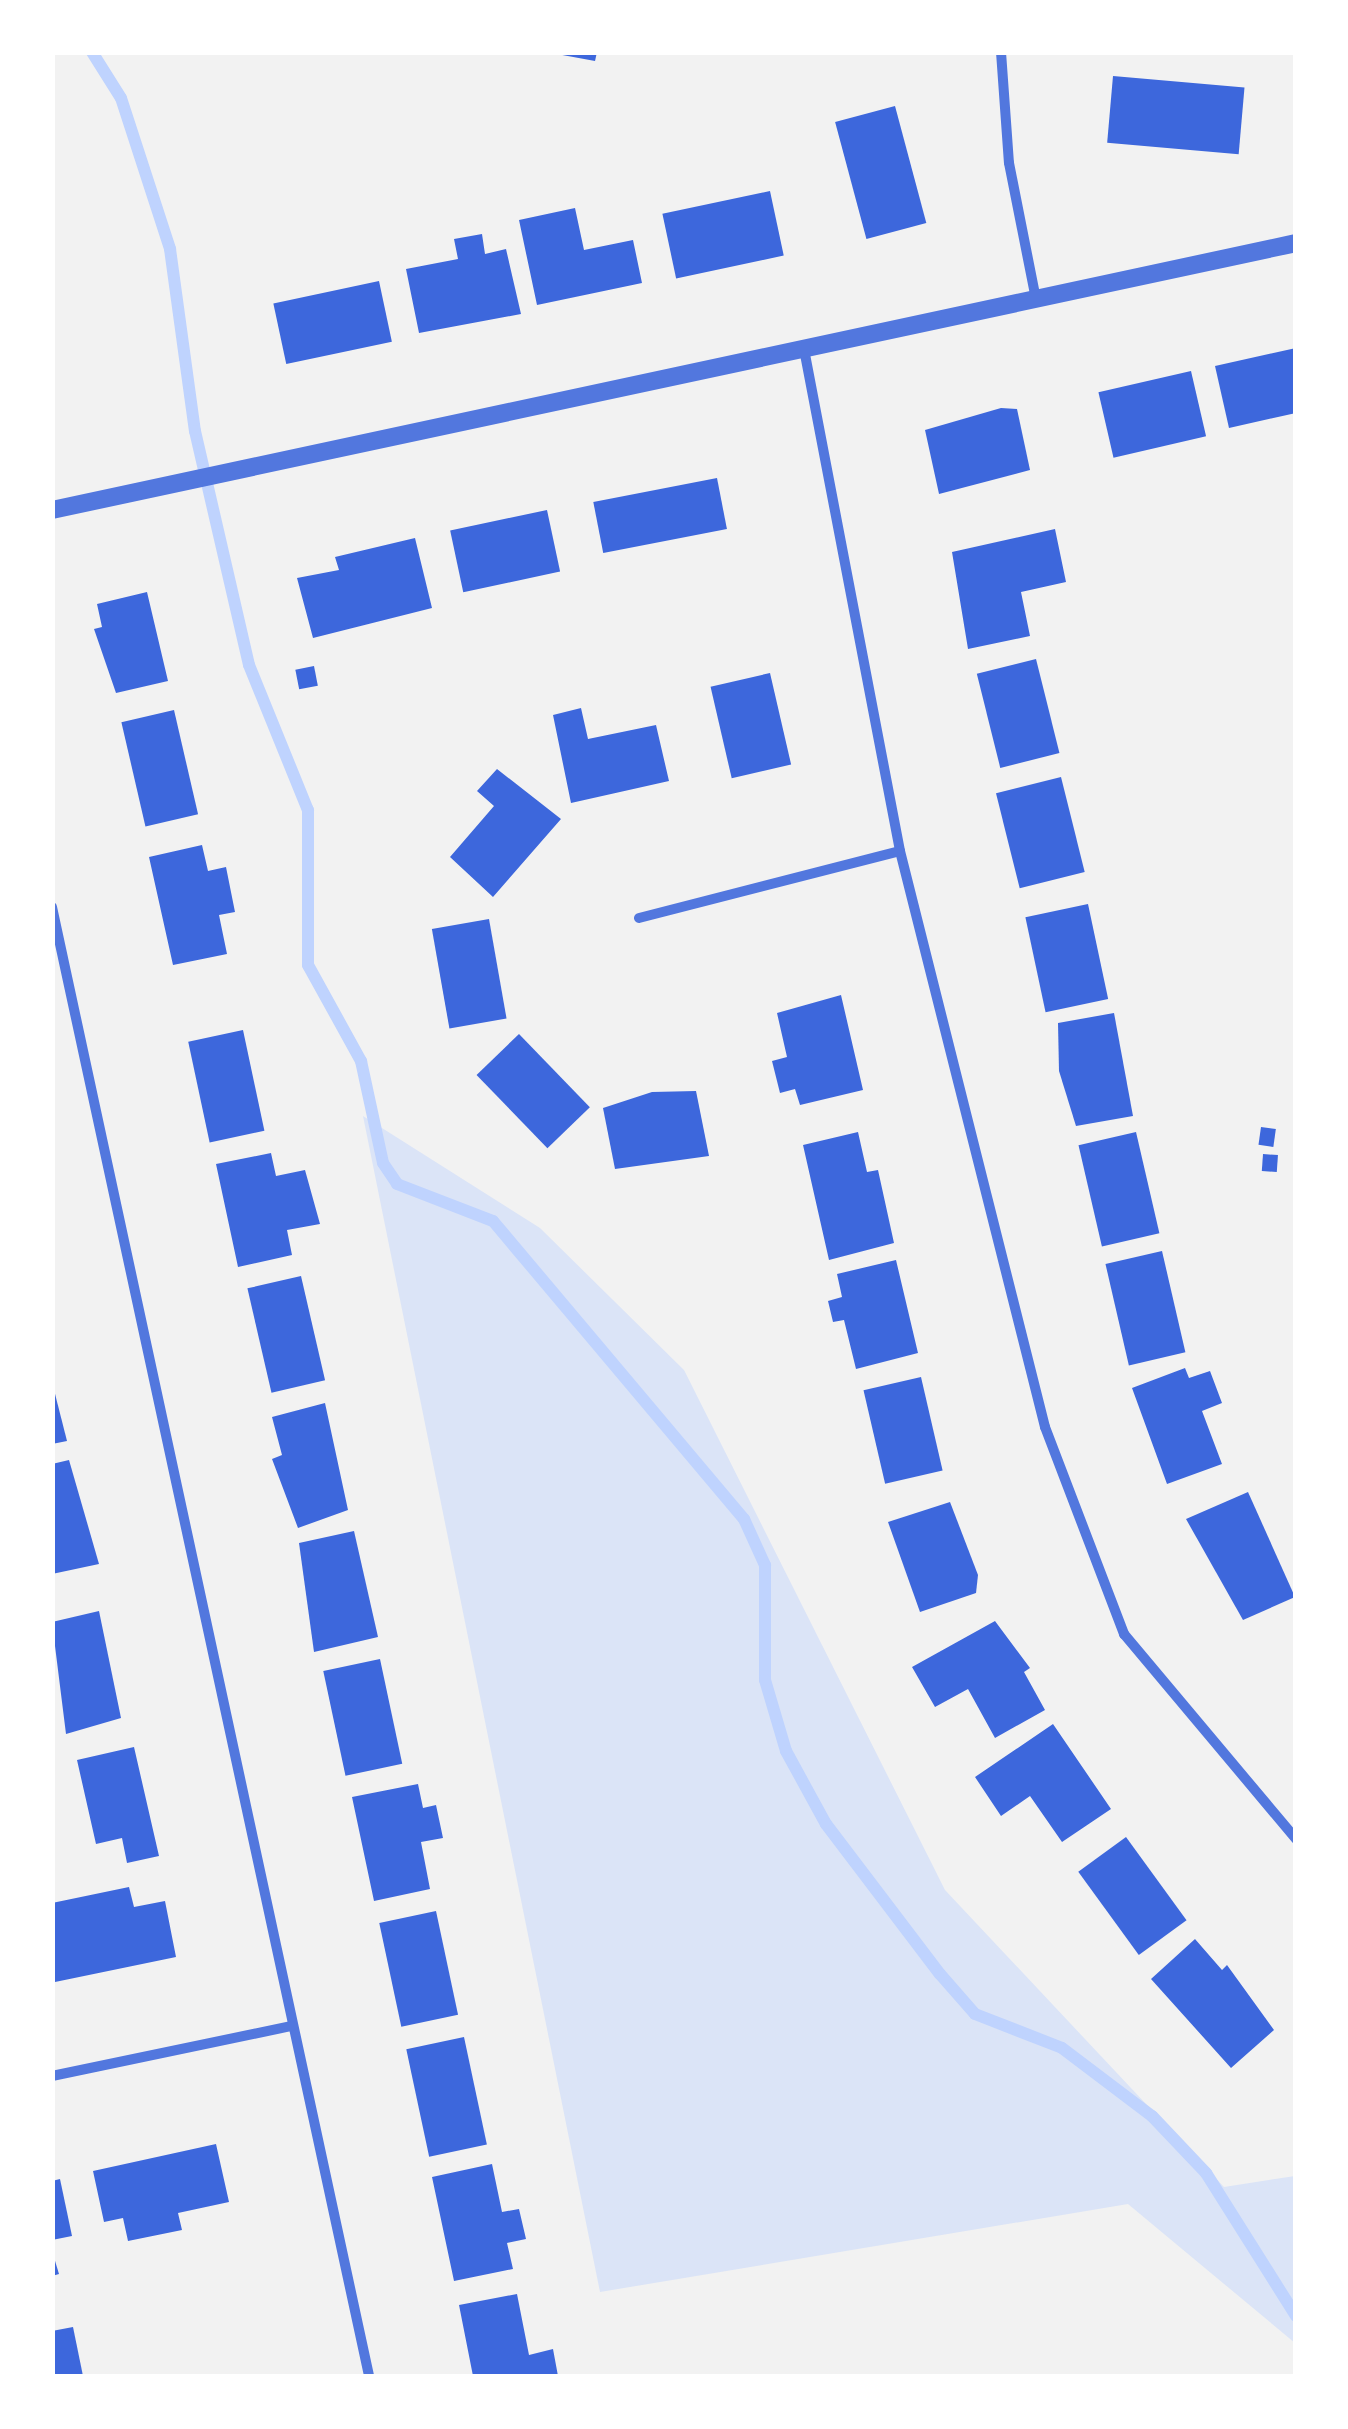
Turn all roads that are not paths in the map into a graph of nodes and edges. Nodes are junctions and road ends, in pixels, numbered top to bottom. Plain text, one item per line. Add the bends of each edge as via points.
1 (1000, 52) edge
2 (1296, 243) edge
3 (1036, 299) junction
4 (804, 349) junction
5 (52, 510) edge
6 (900, 852) junction
7 (52, 907) edge
8 (639, 918) dead end
9 (1296, 1839) edge
10 (292, 2026) junction
11 (52, 2076) edge
12 (369, 2376) edge

1 - 3 street via 1009,163
2 - 3 street
3 - 4 street
4 - 5 street
4 - 6 street
6 - 8 street
6 - 9 street via 1045,1428 1124,1634
7 - 10 street
10 - 11 street
10 - 12 street

